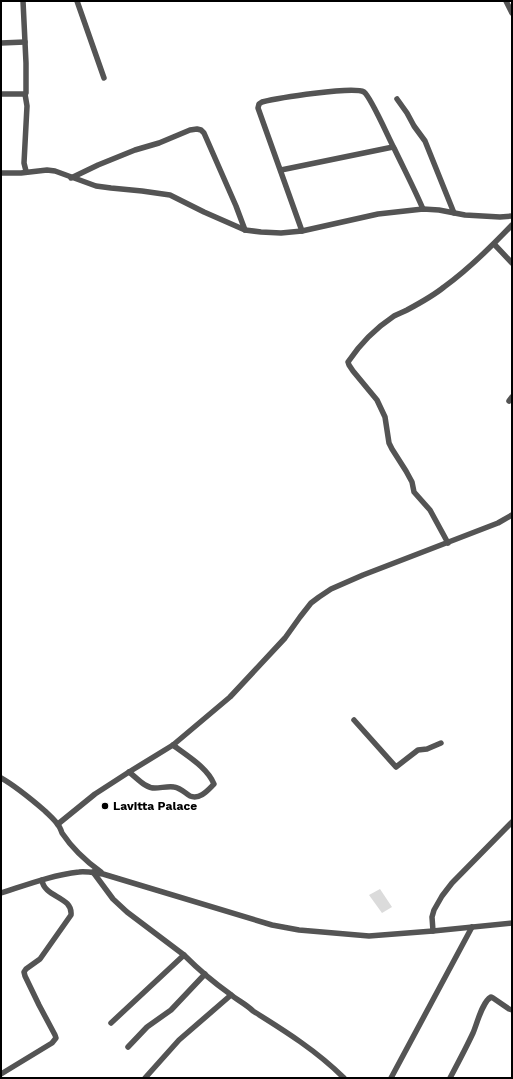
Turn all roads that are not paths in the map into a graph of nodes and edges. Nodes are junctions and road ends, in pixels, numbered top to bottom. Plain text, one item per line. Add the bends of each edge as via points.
1 (23, 1) edge
2 (76, 1) edge
3 (506, 1) edge
4 (512, 13) edge
5 (25, 42) junction
6 (1, 43) edge
7 (104, 78) dead end
8 (1, 94) edge
9 (25, 94) junction
10 (397, 99) dead end
11 (393, 147) junction
12 (281, 170) junction
13 (26, 171) junction
14 (1, 173) edge
15 (71, 178) junction
16 (423, 209) junction
17 (454, 213) junction
18 (512, 216) edge
19 (512, 225) edge
20 (245, 230) junction
21 (302, 231) junction
22 (494, 244) junction
23 (512, 263) edge
24 (512, 515) edge
25 (448, 543) junction
26 (354, 720) dead end
27 (441, 744) dead end
28 (173, 745) junction
29 (129, 772) junction
30 (1, 778) edge
31 (512, 822) edge
32 (58, 824) junction
33 (93, 872) junction
34 (103, 874) junction
35 (42, 880) junction
36 (1, 893) edge
37 (512, 923) edge
38 (472, 927) junction
39 (433, 931) junction
40 (184, 954) junction
41 (205, 974) junction
42 (231, 995) junction
43 (512, 1010) edge
44 (111, 1023) dead end
45 (128, 1048) dead end
46 (1, 1074) edge
47 (145, 1078) edge
48 (344, 1078) edge
49 (391, 1078) edge
50 (450, 1078) edge

1 - 5 street
2 - 7 street
3 - 4 street
5 - 6 street
5 - 9 street
8 - 9 street
9 - 13 street
10 - 17 street via 425,141
11 - 12 street
11 - 12 street via 367,95 361,91 346,90 262,102 258,108
11 - 16 street
12 - 21 street
13 - 14 street
13 - 15 street via 55,171
15 - 20 street via 96,186 170,195
15 - 20 street via 135,150 190,130 201,130
16 - 17 street
16 - 21 street via 378,214
17 - 18 street
19 - 22 street
20 - 21 street via 280,233
22 - 23 street
22 - 25 street via 444,288 380,327 348,362 377,400 385,417 389,443 412,482 414,492 430,510
24 - 25 street
25 - 28 street via 363,574 319,597 230,697
26 - 27 street via 396,767 418,750
28 - 29 street
28 - 29 street via 198,764 212,779 214,784 200,796 191,796 174,787 150,787
29 - 32 street via 94,794
30 - 32 street via 28,796
31 - 39 street via 442,896 432,917
32 - 34 street via 76,850
33 - 34 street
33 - 35 street via 80,871
33 - 40 street via 113,899 127,912
34 - 39 street via 272,925 299,930 369,936
35 - 36 street
35 - 46 street via 46,890 71,907 71,915 40,959 24,972 56,1038
37 - 38 street
38 - 39 street
38 - 49 street
40 - 41 street
40 - 44 street
41 - 42 street
41 - 45 street via 171,1010 147,1027
42 - 47 street via 179,1040
42 - 48 street via 316,1052
43 - 50 street via 493,998 488,999

